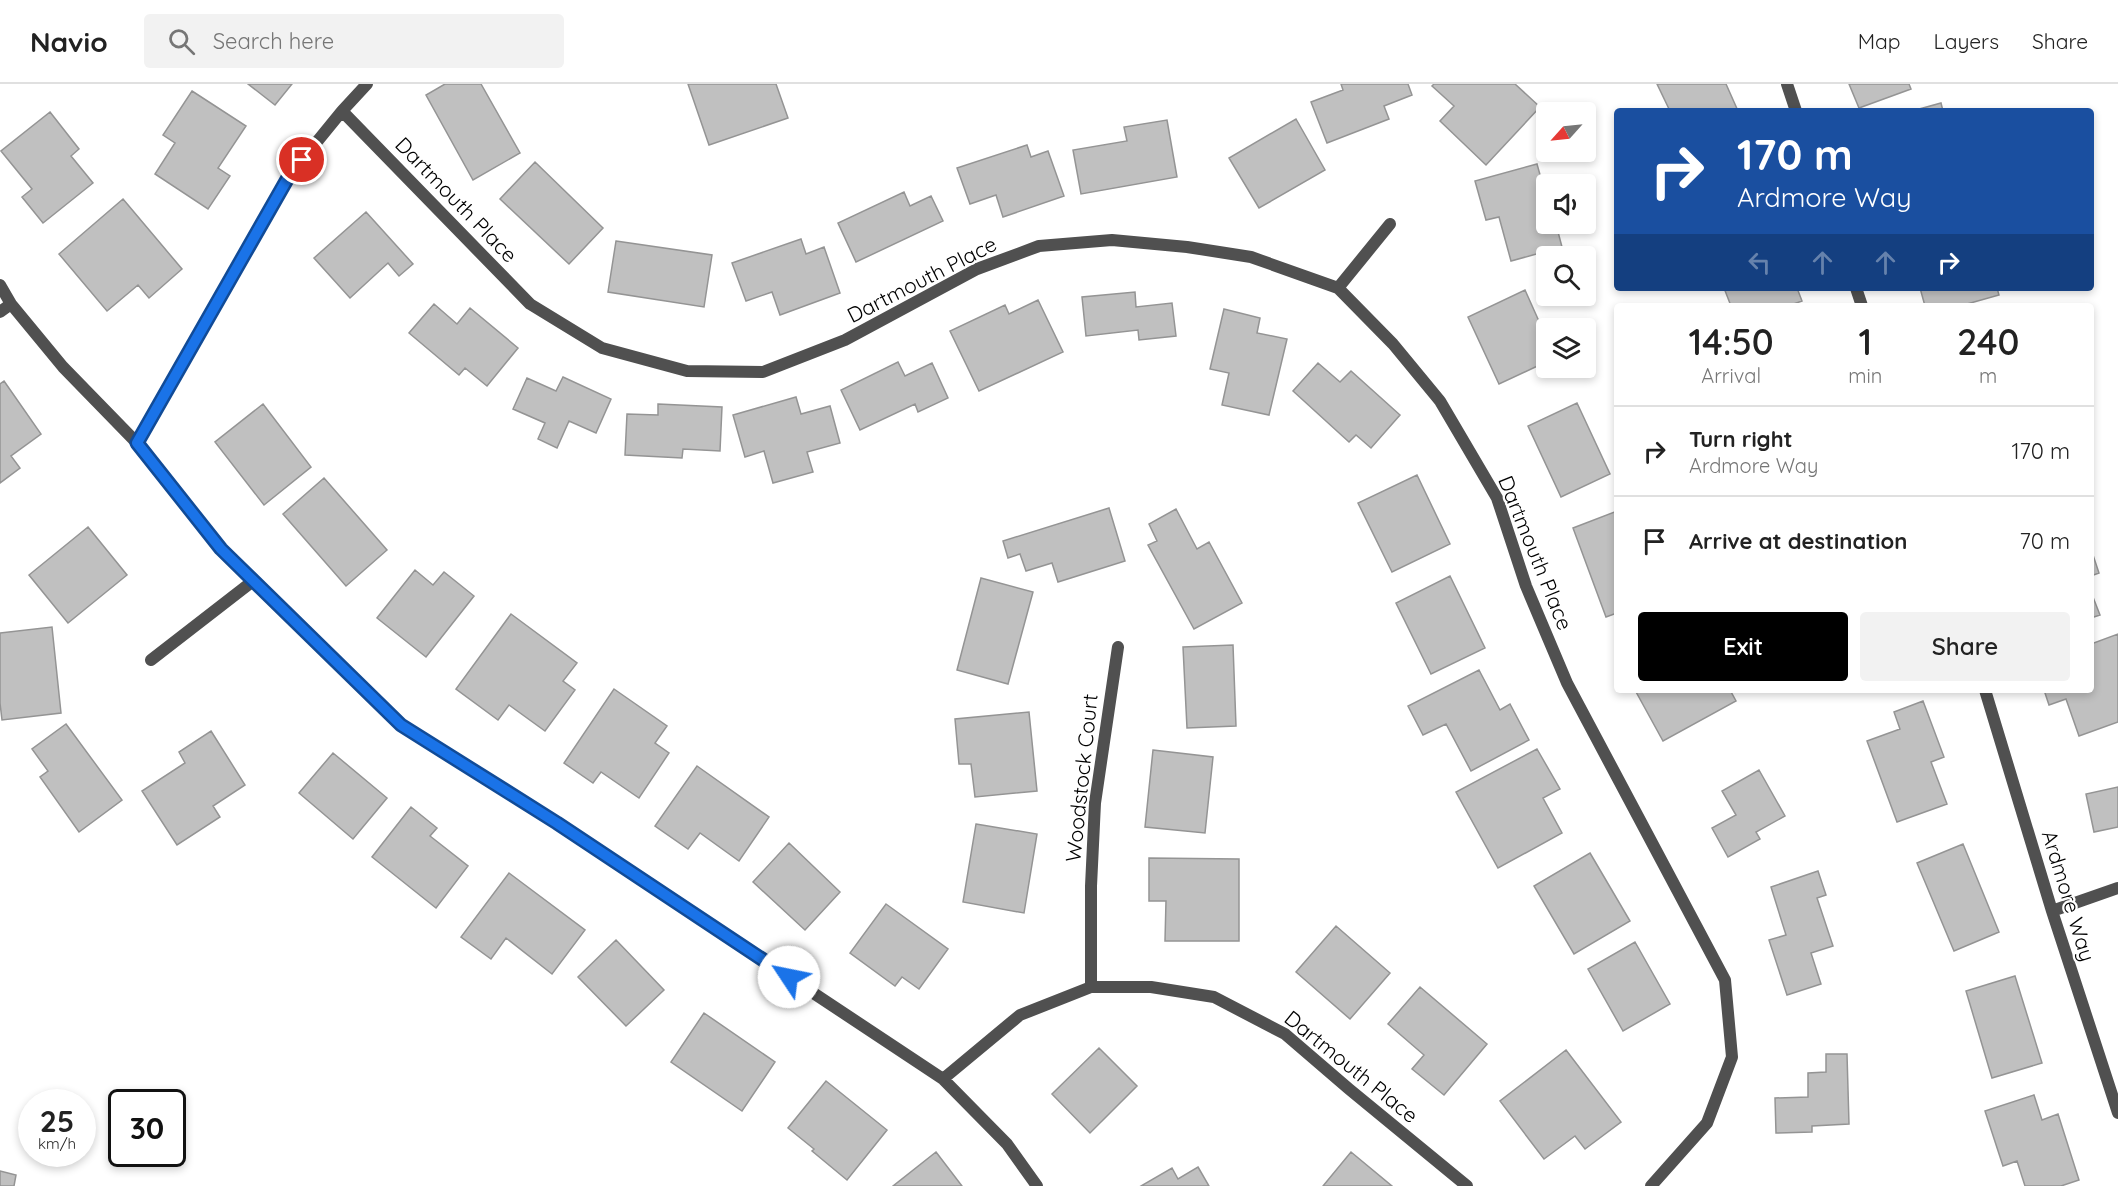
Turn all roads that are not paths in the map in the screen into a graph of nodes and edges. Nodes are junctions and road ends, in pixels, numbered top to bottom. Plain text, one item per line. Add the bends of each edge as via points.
1 (367, 84) edge
2 (1787, 84) edge
3 (1795, 108) edge
4 (342, 111) junction
5 (1390, 224) dead end
6 (0, 285) edge
7 (1338, 288) junction
8 (11, 304) junction
9 (0, 312) edge
10 (137, 443) junction
11 (253, 581) junction
12 (1118, 646) dead end
13 (151, 660) dead end
14 (1986, 693) edge
15 (2118, 888) edge
16 (2052, 911) junction
17 (1091, 987) junction
18 (943, 1079) junction
19 (2118, 1113) edge
20 (1037, 1186) edge
21 (1467, 1186) edge
22 (1651, 1186) edge

1 - 4 street
2 - 3 street
4 - 7 street, Dartmouth Place via 531,304 602,348 687,371 763,372 845,340 977,269 1039,246 1112,240 1187,246 1251,257
4 - 10 street via 289,176
5 - 7 street
6 - 8 street
7 - 22 street, Dartmouth Place via 1393,344 1440,401 1497,498 1526,586 1567,683 1725,980 1732,1057 1707,1123
8 - 9 street
8 - 10 street via 63,367
10 - 11 street via 221,549
11 - 13 street
11 - 18 street via 401,725 557,823
12 - 17 street, Woodstock Court via 1095,803
14 - 16 street, Ardmore Way
15 - 16 street
16 - 19 street, Ardmore Way
17 - 18 street, Dartmouth Place via 1020,1015
17 - 21 street, Dartmouth Place via 1151,987 1214,997 1286,1034
18 - 20 street via 1007,1144

